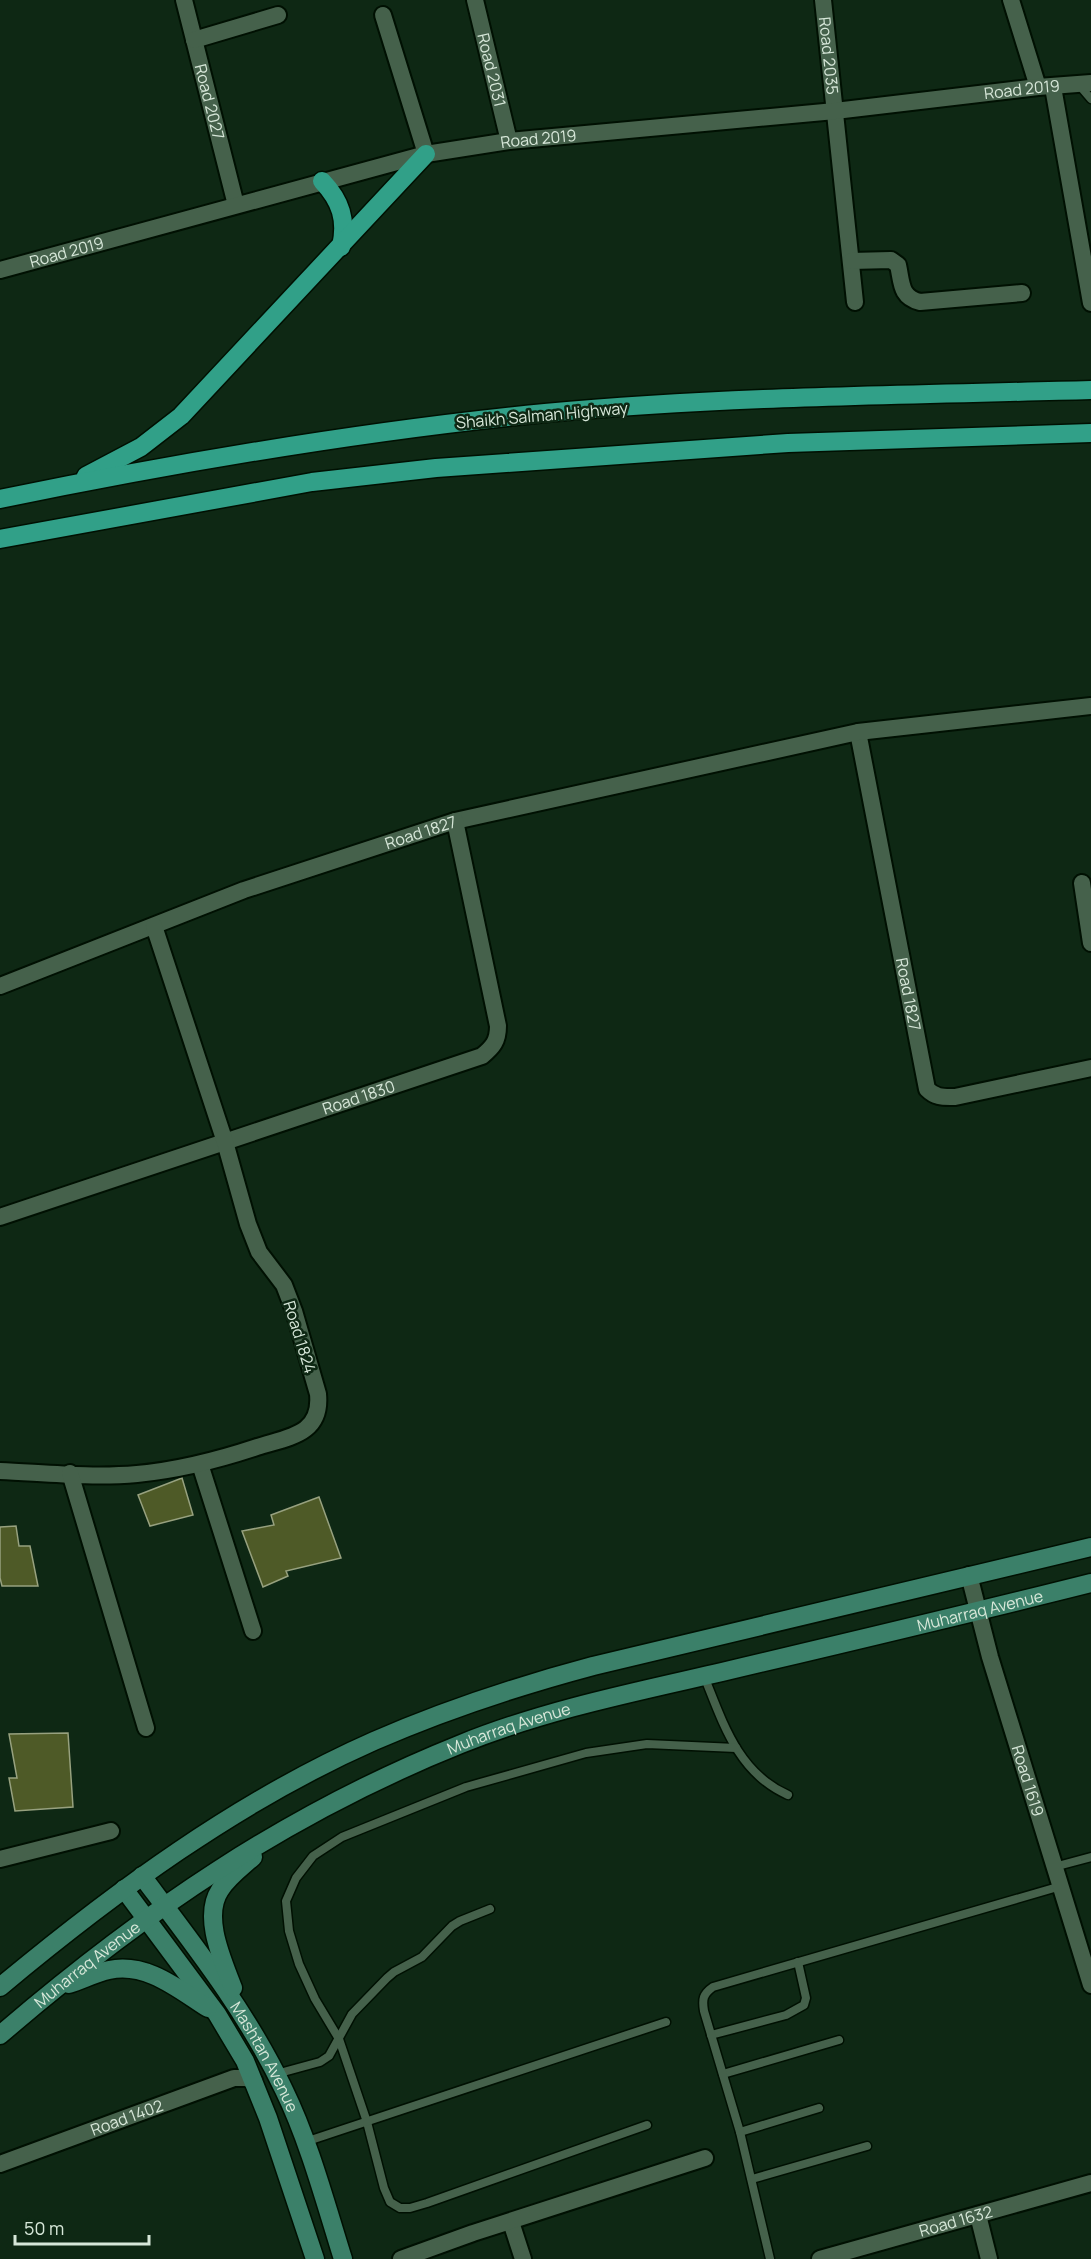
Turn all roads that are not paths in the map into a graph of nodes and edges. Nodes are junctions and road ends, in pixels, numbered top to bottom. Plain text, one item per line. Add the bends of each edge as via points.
1 (184, 0) edge
2 (475, 0) edge
3 (823, 0) edge
4 (1011, 0) edge
5 (278, 15) dead end
6 (383, 15) dead end
7 (194, 40) junction
8 (1085, 84) edge
9 (1046, 87) junction
10 (1091, 99) edge
11 (835, 111) junction
12 (508, 141) junction
13 (426, 154) junction
14 (322, 181) junction
15 (236, 205) junction
16 (341, 247) junction
17 (851, 261) junction
18 (0, 270) edge
19 (1022, 293) dead end
20 (855, 302) dead end
21 (1091, 303) edge
22 (1091, 390) edge
23 (1091, 433) edge
24 (66, 486) junction
25 (0, 499) edge
26 (0, 539) edge
27 (1091, 706) edge
28 (858, 732) junction
29 (455, 821) junction
30 (1082, 883) dead end
31 (154, 926) junction
32 (1091, 943) edge
33 (0, 986) edge
34 (1091, 1068) edge
35 (225, 1142) junction
36 (0, 1216) edge
37 (200, 1464) junction
38 (0, 1471) edge
39 (70, 1473) junction
40 (1091, 1548) edge
41 (969, 1575) junction
42 (1091, 1583) edge
43 (979, 1611) junction
44 (253, 1631) dead end
45 (704, 1676) junction
46 (146, 1728) dead end
47 (736, 1748) junction
48 (788, 1795) dead end
49 (284, 1829) junction
50 (111, 1831) dead end
51 (1091, 1857) edge
52 (0, 1859) edge
53 (1054, 1867) junction
54 (142, 1876) junction
55 (1061, 1886) junction
56 (124, 1889) junction
57 (164, 1905) junction
58 (490, 1909) dead end
59 (147, 1918) junction
60 (798, 1962) junction
61 (1091, 1985) edge
62 (0, 1987) edge
63 (52, 1991) junction
64 (217, 2014) junction
65 (243, 2015) junction
66 (666, 2022) dead end
67 (0, 2035) edge
68 (711, 2035) junction
69 (339, 2039) junction
70 (839, 2040) dead end
71 (276, 2074) junction
72 (723, 2074) junction
73 (254, 2081) junction
74 (819, 2108) dead end
75 (295, 2116) junction
76 (268, 2118) junction
77 (367, 2122) junction
78 (647, 2125) dead end
79 (740, 2132) junction
80 (304, 2142) junction
81 (867, 2146) dead end
82 (705, 2158) dead end
83 (0, 2164) edge
84 (752, 2179) junction
85 (1091, 2184) edge
86 (978, 2215) junction
87 (510, 2222) junction
88 (341, 2254) edge
89 (315, 2259) edge
90 (356, 2259) edge
91 (401, 2259) edge
92 (523, 2259) edge
93 (770, 2259) edge
94 (820, 2259) edge
95 (989, 2259) edge

1 - 7 street, Road 2027
2 - 12 street, Road 2031
3 - 11 street, Road 2035
4 - 9 street
5 - 7 street
6 - 13 street
7 - 15 street, Road 2027
8 - 9 street, Road 2019
8 - 10 lane
9 - 11 street, Road 2019
9 - 21 street
11 - 12 street, Road 2019
11 - 17 street, Road 2035
12 - 13 street, Road 2019
13 - 14 street, Road 2019
13 - 16 main road
14 - 15 street, Road 2019
14 - 16 main road via 342,211
15 - 18 street, Road 2019
16 - 24 main road via 181,416 141,447
17 - 19 street via 891,260 898,265 904,292 920,302
17 - 20 street, Road 2035
22 - 24 main road, Shaikh Salman Highway via 778,398 546,413 304,442
23 - 26 main road via 777,444 436,468 312,482
24 - 25 main road, Shaikh Salman Highway
27 - 28 street, Road 1827
28 - 29 street, Road 1827
28 - 34 street, Road 1827 via 927,1089 933,1095 955,1097
29 - 31 street, Road 1827 via 244,890
29 - 35 street, Road 1830 via 498,1026 493,1048 482,1056
30 - 32 street
31 - 33 street, Road 1827
31 - 35 street, Road 1824
35 - 36 street, Road 1830
35 - 37 street, Road 1824 via 259,1252 284,1285 294,1311 319,1408 315,1420 294,1436
37 - 39 street, Road 1824 via 135,1474
37 - 44 street
38 - 39 street, Road 1824
39 - 46 street
40 - 41 main road
41 - 43 street, Road 1619
41 - 54 main road via 592,1666 455,1708 292,1782
42 - 43 main road, Muharraq Avenue
43 - 45 main road, Muharraq Avenue
43 - 53 street, Road 1619
45 - 47 lane
45 - 49 main road, Muharraq Avenue via 603,1699 463,1743 379,1780
47 - 48 lane via 761,1780
47 - 69 lane via 647,1744 586,1753 466,1787 342,1837 312,1856 286,1901 289,1931 315,2000
49 - 57 main road, Muharraq Avenue
49 - 65 main road via 227,1881 214,1905 214,1935
50 - 52 street
51 - 53 lane
53 - 55 street, Road 1619
54 - 56 main road
54 - 57 main road, Mashtan Avenue
55 - 60 lane
55 - 61 street, Road 1619
56 - 59 main road, Mashtan Avenue
56 - 62 main road
57 - 59 main road, Muharraq Avenue
57 - 65 main road, Mashtan Avenue
58 - 69 lane via 460,1921 422,1957 387,1978 352,2014
59 - 63 main road, Muharraq Avenue
59 - 64 main road, Mashtan Avenue
60 - 68 lane via 804,2005 786,2015
60 - 68 lane via 705,1992 702,2000
63 - 64 main road via 108,1970 127,1968 164,1980
63 - 67 main road, Muharraq Avenue
64 - 73 main road, Mashtan Avenue
65 - 71 main road, Mashtan Avenue
66 - 77 lane
68 - 72 lane
69 - 71 lane via 329,2056 320,2062
69 - 77 lane
70 - 72 lane
71 - 75 main road, Mashtan Avenue
72 - 79 lane
73 - 76 main road, Mashtan Avenue
73 - 83 street, Road 1402 via 234,2078
74 - 79 lane
75 - 76 main road via 280,2123
75 - 80 main road, Mashtan Avenue
76 - 89 main road, Mashtan Avenue
77 - 78 lane via 384,2188 390,2202 400,2208 410,2208
77 - 80 lane
79 - 84 lane
80 - 88 main road, Mashtan Avenue
81 - 84 lane
82 - 87 street
84 - 93 lane
85 - 86 street, Road 1632
86 - 94 street, Road 1632
86 - 95 street
87 - 91 street
87 - 92 street
88 - 90 street

